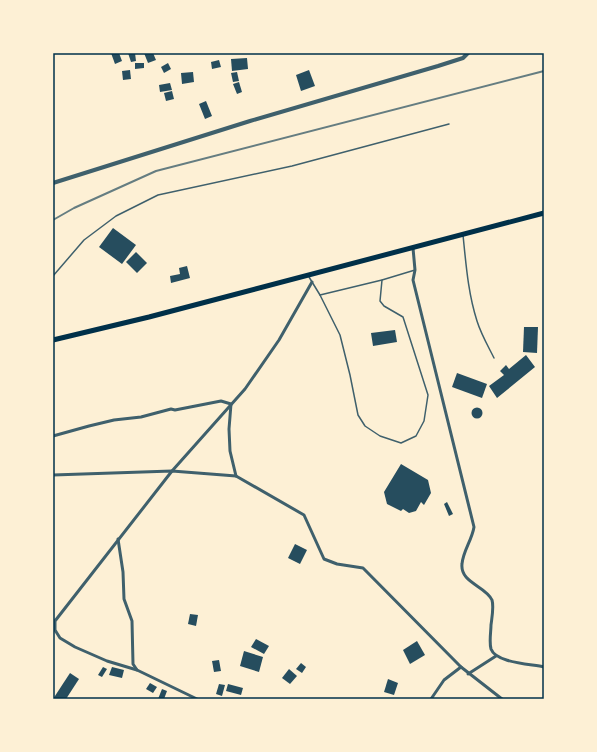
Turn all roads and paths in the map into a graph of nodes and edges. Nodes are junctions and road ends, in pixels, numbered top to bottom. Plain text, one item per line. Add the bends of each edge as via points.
1 (468, 53) edge
2 (449, 124) dead end
3 (53, 183) edge
4 (544, 213) edge
5 (463, 234) junction
6 (413, 247) junction
7 (415, 270) junction
8 (308, 275) junction
9 (53, 276) edge
10 (382, 280) junction
11 (312, 282) junction
12 (320, 295) junction
13 (53, 340) edge
14 (494, 358) dead end
15 (231, 404) junction
16 (53, 436) edge
17 (172, 471) junction
18 (53, 472) edge
19 (55, 475) edge
20 (236, 476) junction
21 (118, 539) junction
22 (496, 656) junction
23 (461, 667) junction
24 (544, 667) edge
25 (137, 670) junction
26 (468, 674) junction
27 (197, 699) edge
28 (431, 699) edge
29 (502, 699) edge

1 - 3 street via 463,58 438,66 250,121
2 - 9 lane via 292,166 158,195 116,216 84,240
4 - 5 main road
5 - 6 main road
5 - 14 lane via 472,305
6 - 7 street
6 - 8 main road
7 - 10 lane
7 - 22 street via 413,280 474,527 462,566 464,575 492,601 491,649
8 - 11 lane
8 - 13 main road
10 - 12 lane
10 - 12 lane via 380,301 403,317 428,395 424,421 416,436 401,443 380,436 365,426 358,415 340,335
11 - 12 lane
11 - 15 street via 279,340 245,389
15 - 16 street via 221,401 171,409
15 - 17 street
15 - 20 street via 230,451
17 - 19 street
17 - 20 street
17 - 21 street
18 - 19 street
20 - 23 street via 304,514 324,559 363,568
21 - 25 street via 124,599 132,621 133,664
21 - 25 street via 55,620 55,630 60,638 75,647
22 - 24 street
22 - 26 street
23 - 26 street
23 - 28 street via 444,680
25 - 27 street
26 - 29 street

